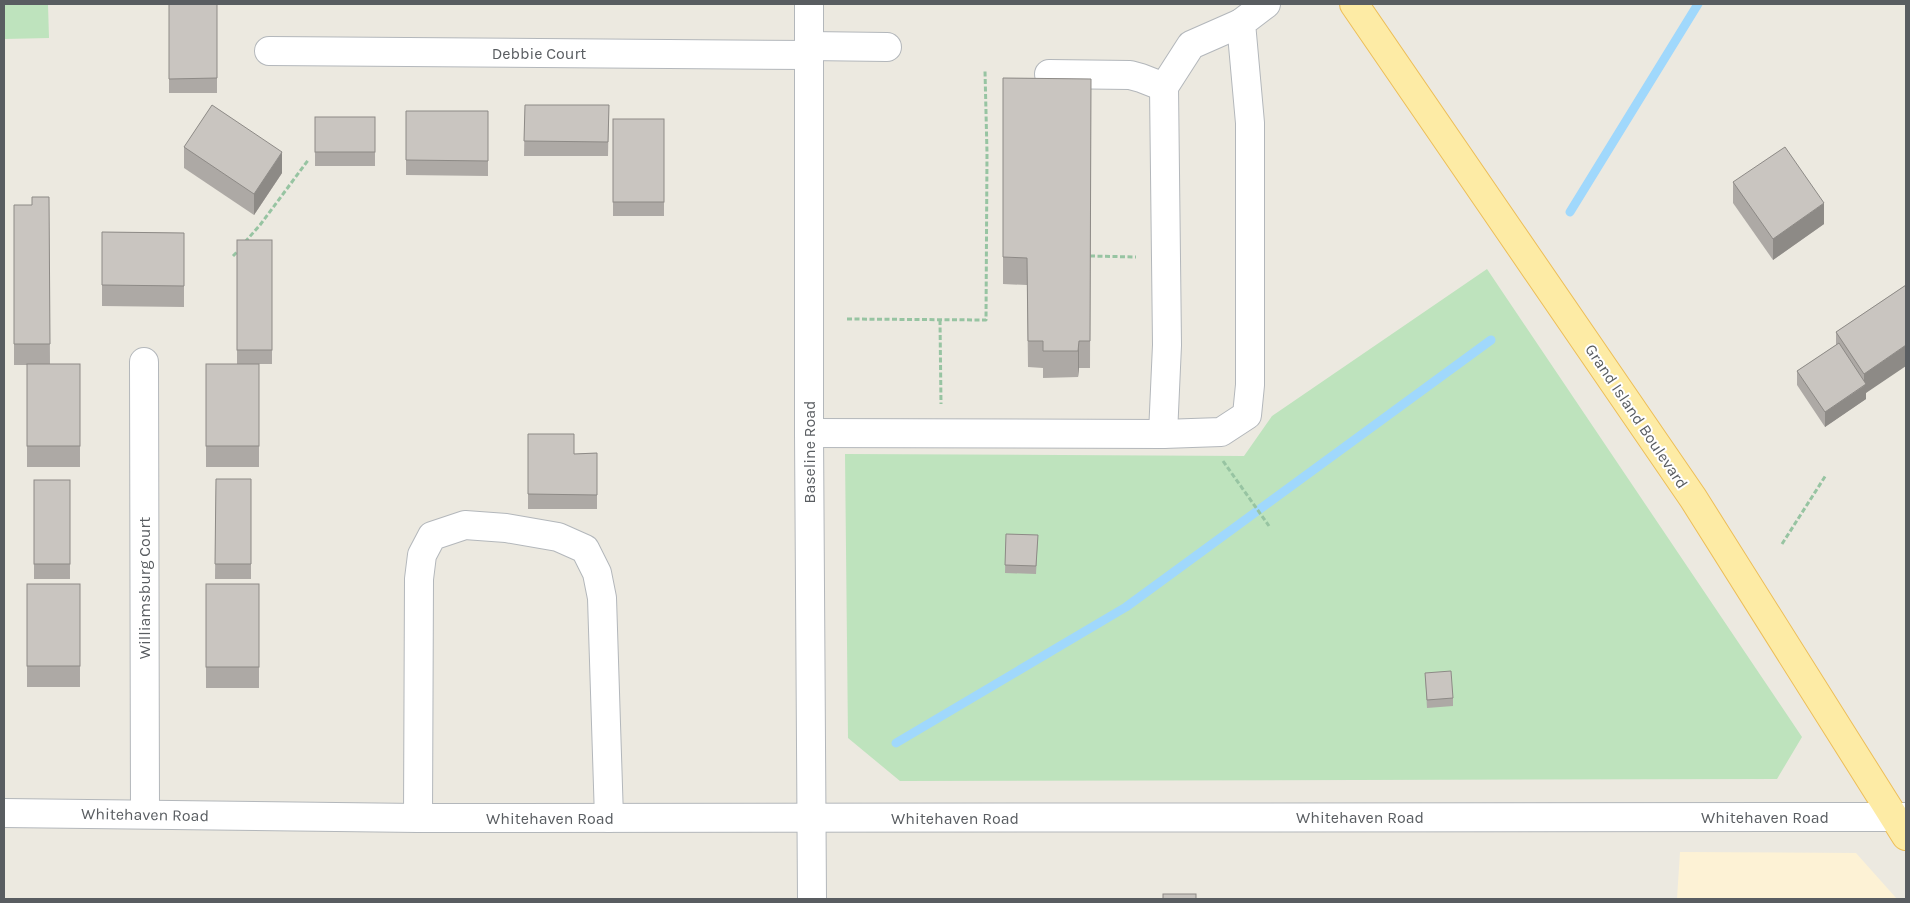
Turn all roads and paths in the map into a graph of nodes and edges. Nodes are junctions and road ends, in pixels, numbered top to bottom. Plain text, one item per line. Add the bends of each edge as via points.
1 (809, 4) edge
2 (1266, 4) edge
3 (1354, 4) edge
4 (1242, 22) junction
5 (887, 47) dead end
6 (269, 51) dead end
7 (809, 51) junction
8 (985, 71) dead end
9 (1049, 74) dead end
10 (1164, 87) junction
11 (309, 159) dead end
12 (233, 256) dead end
13 (1090, 256) edge
14 (1144, 257) dead end
15 (847, 320) dead end
16 (940, 320) junction
17 (144, 362) dead end
18 (808, 433) junction
19 (941, 433) junction
20 (1163, 434) junction
21 (1221, 458) dead end
22 (1826, 475) dead end
23 (1269, 526) dead end
24 (1782, 544) dead end
25 (4, 813) edge
26 (145, 814) junction
27 (810, 817) junction
28 (418, 818) junction
29 (609, 818) junction
30 (1902, 823) edge
31 (812, 899) edge

1 - 7 street, Baseline Road
2 - 4 street
3 - 30 main road, Grand Island Boulevard via 1693,498
4 - 10 street via 1191,44
4 - 20 street via 1250,133 1250,376 1246,415 1220,432
5 - 7 street, Debbie Court
6 - 7 street, Debbie Court
7 - 18 street, Baseline Road
8 - 16 path via 986,320
9 - 10 street via 1130,76
10 - 20 street via 1167,345
11 - 12 path
13 - 14 path
15 - 16 path
16 - 19 path
17 - 26 street, Williamsburg Court
18 - 19 street
18 - 27 street, Baseline Road
19 - 20 street
21 - 23 path
22 - 24 path
25 - 26 street, Whitehaven Road
26 - 28 street, Whitehaven Road
27 - 29 street, Whitehaven Road
27 - 30 street, Whitehaven Road
27 - 31 street, Baseline Road
28 - 29 street, Whitehaven Road
28 - 29 street via 419,579 422,556 432,536 465,525 558,536 585,549 596,573 602,598

